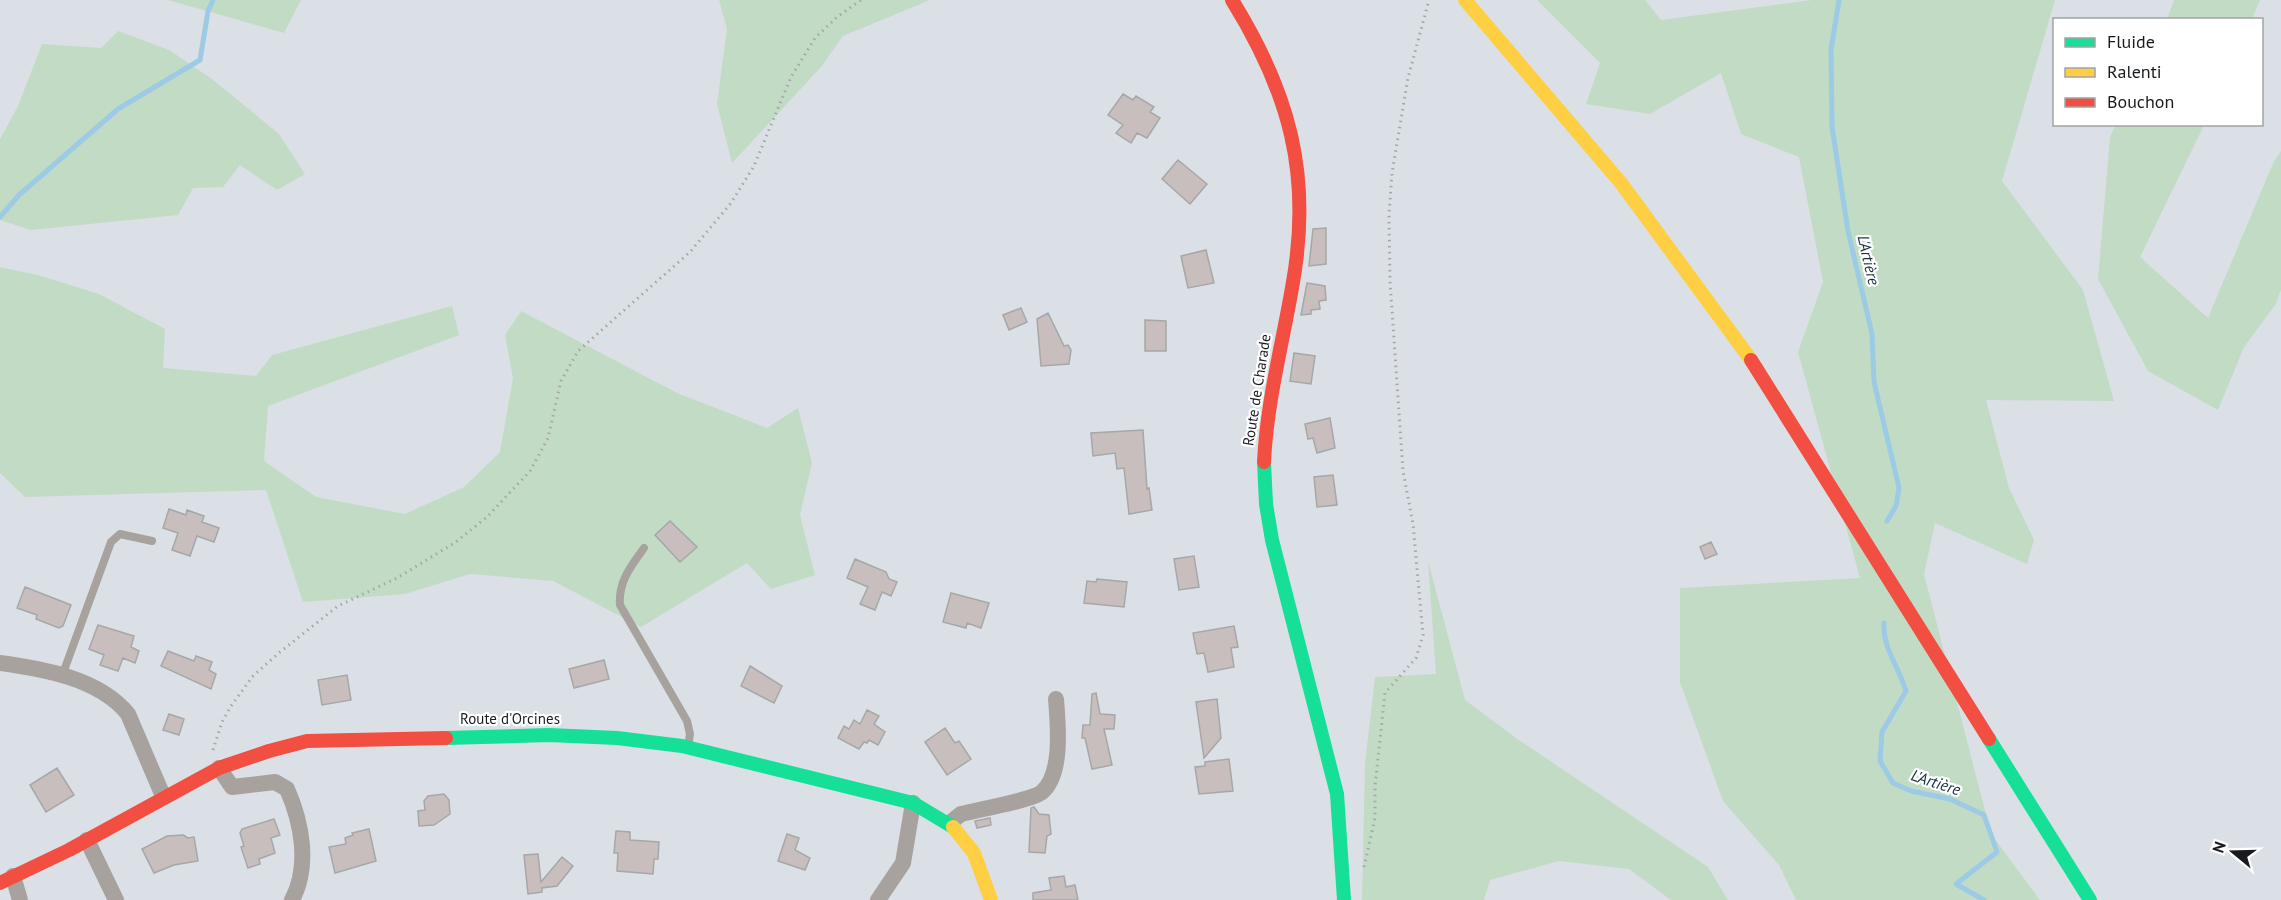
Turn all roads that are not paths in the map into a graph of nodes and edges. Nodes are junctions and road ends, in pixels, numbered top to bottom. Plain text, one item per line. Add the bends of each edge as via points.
1 (1232, 0) edge
2 (1465, 0) edge
3 (152, 541) dead end
4 (644, 548) dead end
5 (0, 663) edge
6 (62, 676) junction
7 (1056, 699) dead end
8 (688, 747) junction
9 (217, 769) junction
10 (163, 796) junction
11 (913, 803) junction
12 (951, 822) junction
13 (87, 840) junction
14 (7, 880) edge
15 (20, 900) edge
16 (116, 900) edge
17 (292, 900) edge
18 (878, 900) edge
19 (991, 900) edge
20 (1344, 900) edge
21 (2090, 900) edge

1 - 20 street, Route de Charade via 1274,71 1299,177 1298,251 1273,379 1263,468 1269,527 1340,811
2 - 21 street via 1621,183 1736,337
3 - 6 lane via 120,534 111,542
4 - 8 lane via 620,587 620,605 687,722
5 - 6 street
6 - 10 street via 119,703 128,714
7 - 12 street via 1059,733 1053,778 1040,794 961,814
8 - 9 street, Route d'Orcines via 549,735 413,736 307,741
8 - 11 street, Route d'Orcines
9 - 10 street, Route d'Orcines
9 - 17 street via 232,787 275,782 287,789 303,869
10 - 13 street, Route d'Orcines
11 - 12 street, Route d'Orcines
11 - 18 street via 903,863
12 - 19 street, Route d'Orcines via 974,853
13 - 14 street, Route d'Orcines
13 - 16 street
14 - 15 street

